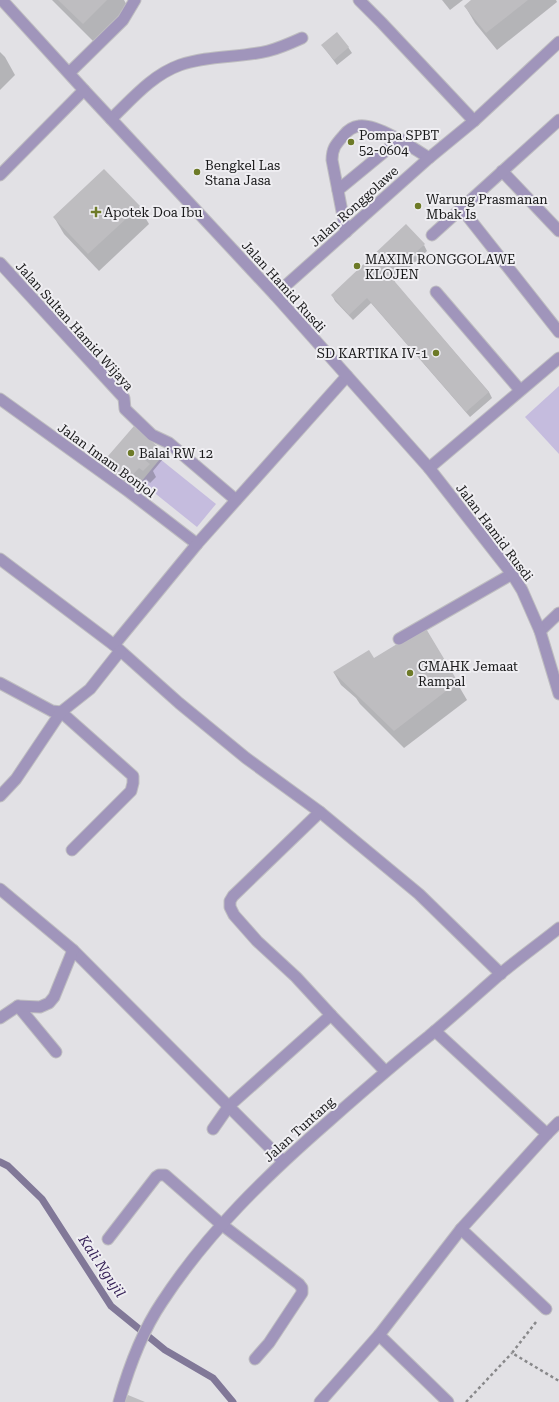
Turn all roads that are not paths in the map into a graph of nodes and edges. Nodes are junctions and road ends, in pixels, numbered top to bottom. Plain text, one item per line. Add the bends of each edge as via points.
1 (2, 0) edge
2 (135, 0) edge
3 (359, 0) edge
4 (302, 38) dead end
5 (559, 42) edge
6 (69, 72) junction
7 (84, 90) junction
8 (111, 119) junction
9 (559, 120) edge
10 (474, 121) junction
11 (400, 139) junction
12 (429, 158) junction
13 (502, 170) junction
14 (0, 175) edge
15 (338, 190) junction
16 (461, 208) junction
17 (559, 231) edge
18 (346, 232) junction
19 (432, 234) dead end
20 (0, 263) edge
21 (436, 292) dead end
22 (275, 296) junction
23 (559, 332) edge
24 (559, 358) edge
25 (347, 376) junction
26 (520, 390) junction
27 (0, 399) edge
28 (428, 468) junction
29 (236, 500) junction
30 (197, 544) junction
31 (0, 559) edge
32 (512, 574) junction
33 (559, 613) edge
34 (540, 631) junction
35 (399, 639) dead end
36 (117, 648) junction
37 (0, 683) edge
38 (559, 694) edge
39 (61, 712) junction
40 (0, 796) edge
41 (320, 812) junction
42 (72, 850) dead end
43 (0, 889) edge
44 (559, 928) edge
45 (73, 950) junction
46 (501, 974) junction
47 (18, 1006) junction
48 (331, 1016) junction
49 (0, 1018) edge
50 (435, 1032) junction
51 (56, 1052) dead end
52 (385, 1071) junction
53 (229, 1106) junction
54 (559, 1122) edge
55 (213, 1129) dead end
56 (547, 1134) junction
57 (283, 1161) junction
58 (221, 1224) junction
59 (461, 1229) junction
60 (108, 1238) dead end
61 (546, 1308) road end
62 (379, 1335) junction
63 (255, 1359) dead end
64 (119, 1402) edge
65 (320, 1402) edge
66 (448, 1402) edge

1 - 6 street, Jalan Hamid Rusdi
2 - 6 street via 123,20
3 - 10 street
4 - 8 street via 268,51 180,65 152,80
5 - 10 street, Jalan Ronggolawe
6 - 7 street, Jalan Hamid Rusdi
7 - 8 street, Jalan Hamid Rusdi
7 - 14 street
8 - 22 street, Jalan Hamid Rusdi
9 - 13 street
10 - 12 street, Jalan Ronggolawe
11 - 12 street
11 - 15 street
11 - 15 street via 369,126 360,125 350,129 334,146 332,152
12 - 18 street, Jalan Ronggolawe
13 - 16 street
13 - 17 street
15 - 18 street
16 - 19 street
16 - 23 street
18 - 22 street, Jalan Ronggolawe
20 - 29 street, Jalan Sultan Hamid Wijaya via 124,398 125,409 152,435 169,443
21 - 26 street
22 - 25 street, Jalan Hamid Rusdi
24 - 26 street
25 - 28 street, Jalan Hamid Rusdi
25 - 29 street
26 - 28 street
27 - 30 street, Jalan Imam Bonjol
28 - 32 street, Jalan Hamid Rusdi
29 - 30 street
30 - 36 street
31 - 36 street
32 - 34 street, Jalan Hamid Rusdi
32 - 35 street
33 - 34 street
34 - 38 street, Jalan Hamid Rusdi
36 - 39 street via 90,689
36 - 41 street via 246,758
37 - 39 street via 52,711
39 - 40 street via 16,779
39 - 42 street via 133,776 131,791
41 - 46 street via 418,894
41 - 48 street via 233,896 230,907 257,941 296,977
43 - 45 street
44 - 46 street, Jalan Tuntang
45 - 47 street via 54,997 49,1003 40,1007
45 - 53 street
46 - 50 street, Jalan Tuntang
47 - 49 street
47 - 51 street
48 - 52 street
48 - 53 street
50 - 52 street, Jalan Tuntang
50 - 56 street
52 - 57 street, Jalan Tuntang
53 - 55 street
53 - 57 street
54 - 56 street
56 - 59 street
57 - 58 street, Jalan Tuntang
58 - 60 street via 165,1175 159,1175
58 - 63 street via 302,1288 302,1293 269,1344
58 - 64 street, Jalan Tuntang via 152,1318
59 - 61 street
59 - 62 street
62 - 65 street
62 - 66 street

